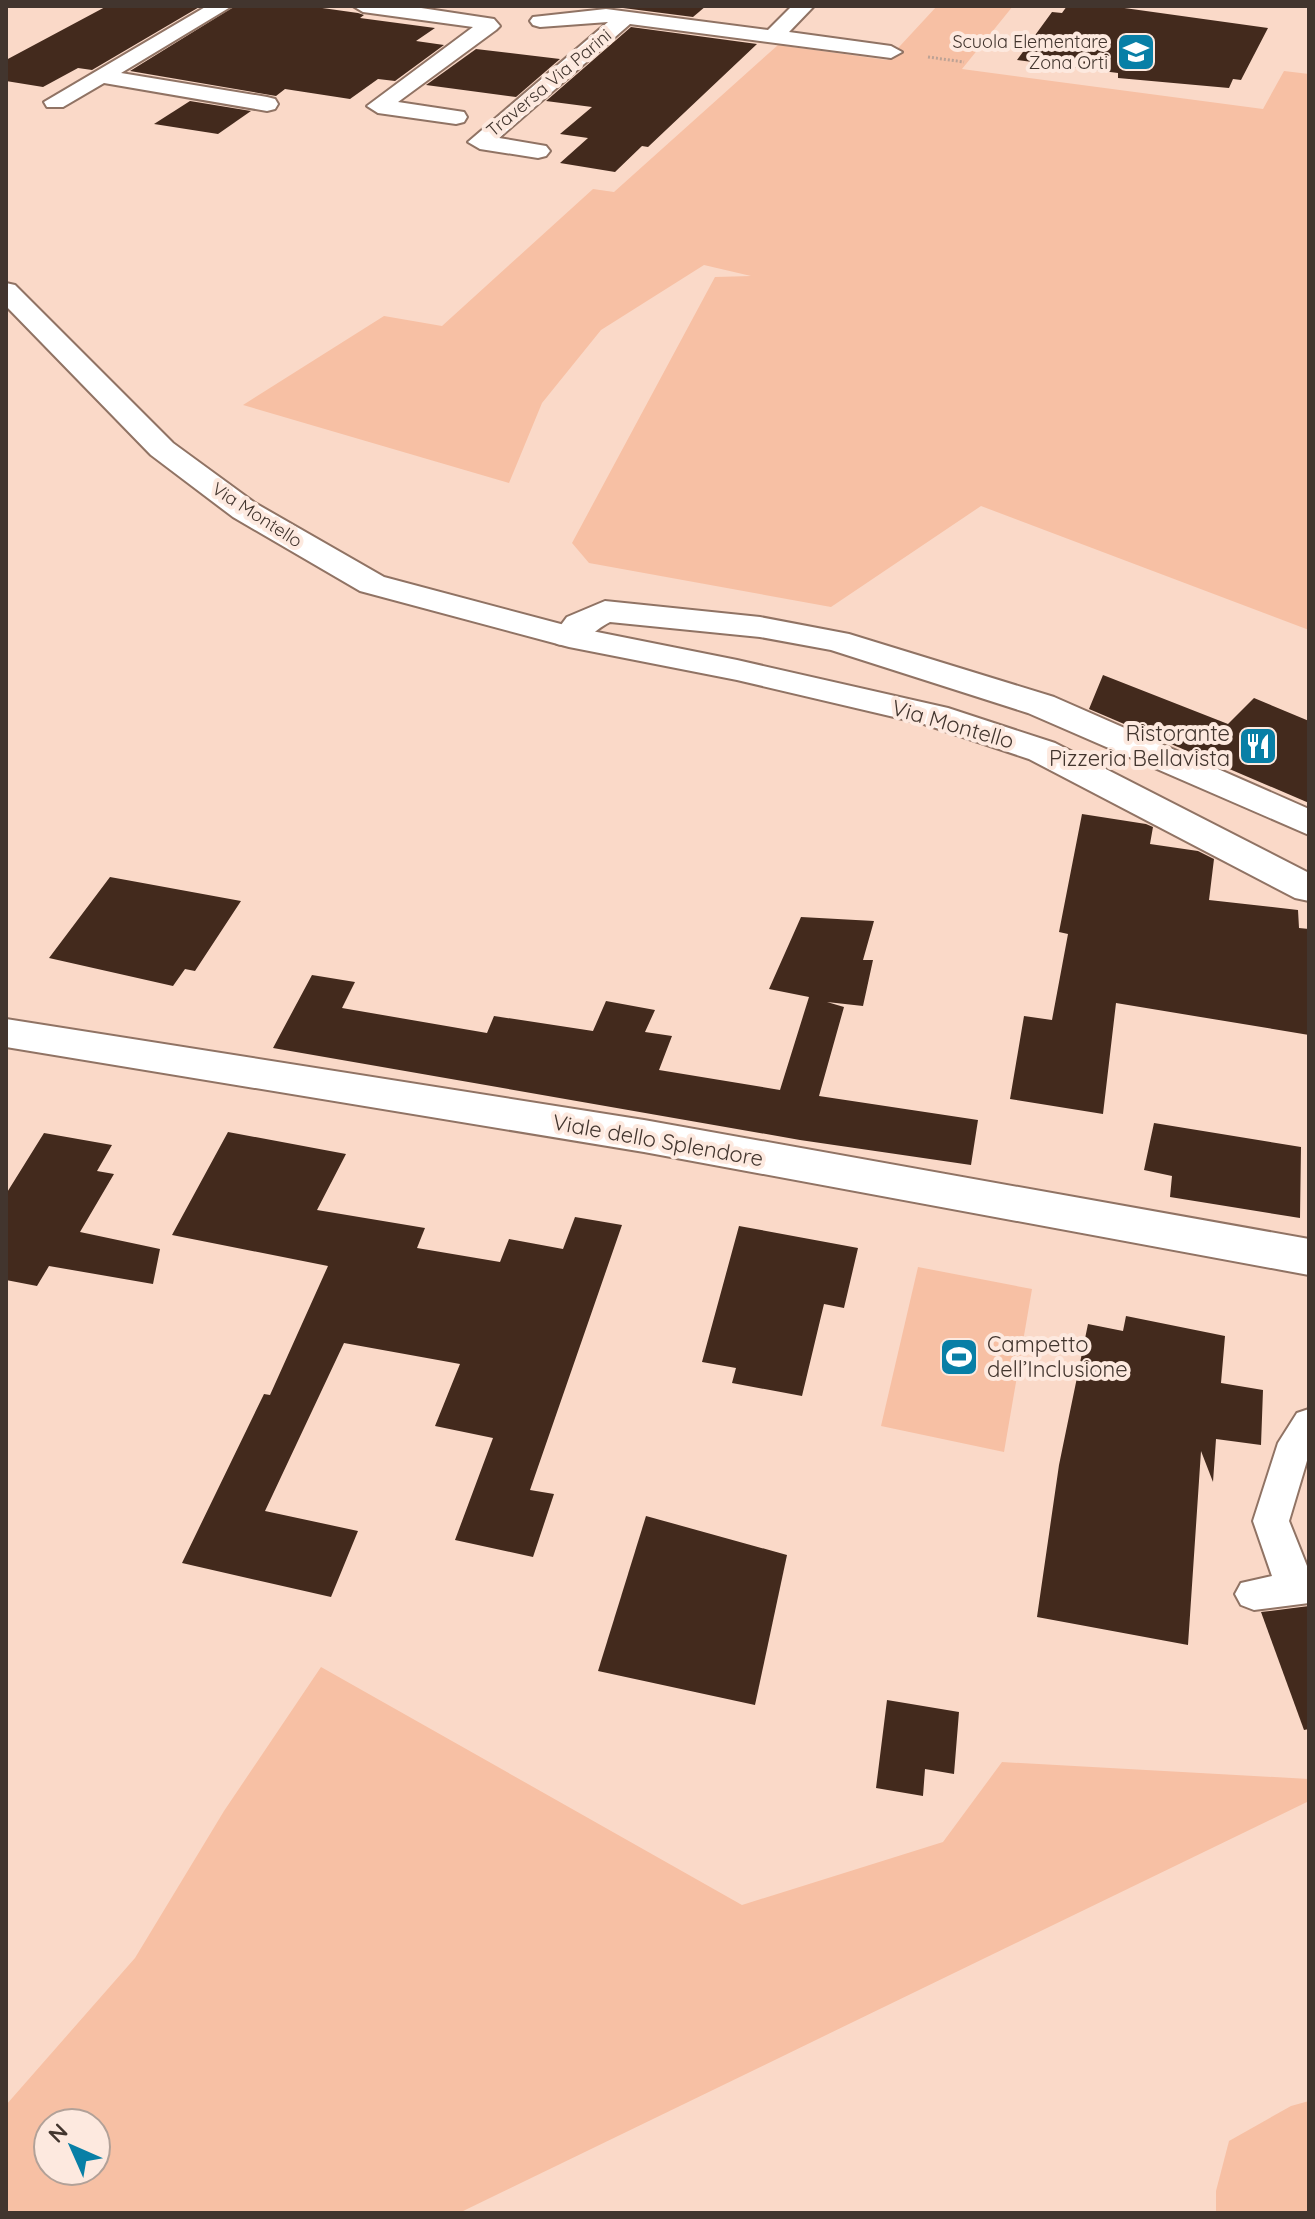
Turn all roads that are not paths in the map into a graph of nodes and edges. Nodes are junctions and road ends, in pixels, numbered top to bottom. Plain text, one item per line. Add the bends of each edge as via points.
1 (222, 6) edge
2 (363, 6) edge
3 (741, 6) edge
4 (804, 6) edge
5 (626, 17) junction
6 (513, 21) edge
7 (713, 29) junction
8 (772, 37) junction
9 (891, 52) dead end
10 (100, 76) junction
11 (55, 102) dead end
12 (267, 104) dead end
13 (456, 117) dead end
14 (538, 151) dead end
15 (6, 291) edge
16 (569, 637) junction
17 (1309, 823) edge
18 (1309, 889) edge
19 (6, 1033) edge
20 (1309, 1257) edge
21 (1309, 1423) edge
22 (1302, 1588) edge
23 (1254, 1594) dead end

1 - 10 street
2 - 6 street
3 - 7 street
4 - 8 street
5 - 6 street, Traversa Via Parini
5 - 7 street, Traversa Via Parini
5 - 14 street, Traversa Via Parini via 480,142
6 - 13 street, Traversa Via Parini via 378,106
7 - 8 street, Traversa Via Parini
8 - 9 street, Traversa Via Parini
10 - 11 street
10 - 12 street
15 - 16 street, Via Montello via 162,449 244,510 372,584
16 - 17 street, Via Montello via 579,624 605,611 760,627 837,641 1041,705
16 - 18 street, Via Montello via 935,716 1042,751
19 - 20 street, Viale dello Splendore via 644,1136
21 - 22 lane via 1295,1443 1271,1521
22 - 23 lane

